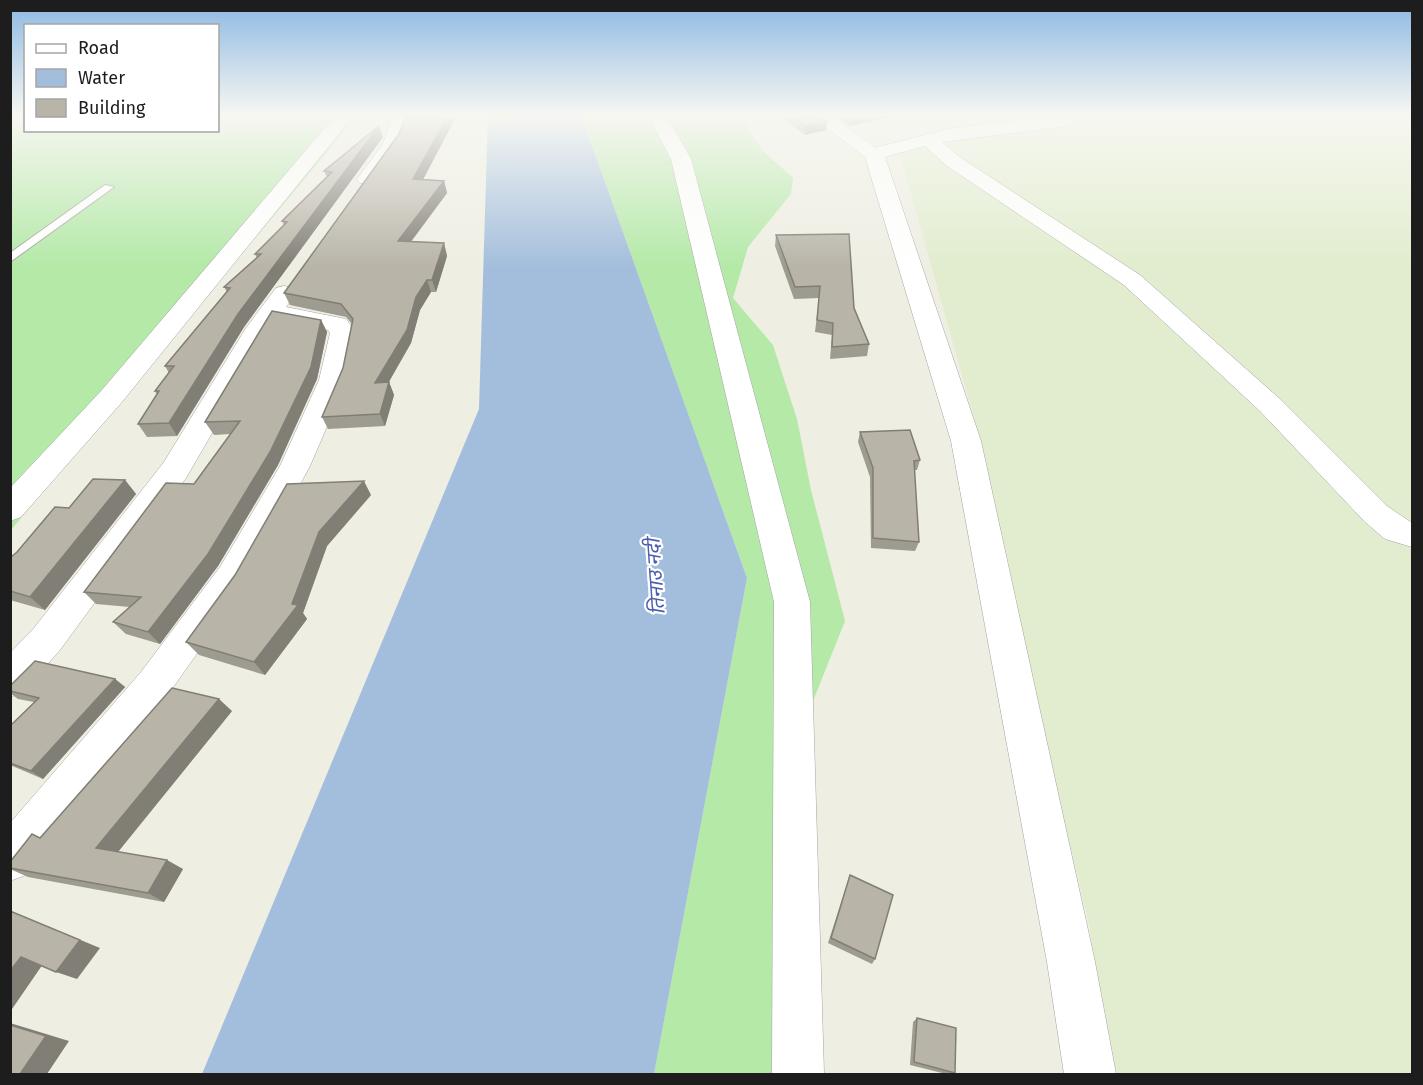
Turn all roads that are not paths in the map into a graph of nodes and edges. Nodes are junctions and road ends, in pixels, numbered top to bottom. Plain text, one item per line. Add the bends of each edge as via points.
1 (303, 166) edge
2 (377, 166) edge
3 (683, 166) edge
4 (878, 166) edge
5 (959, 166) edge
6 (109, 187) dead end
7 (352, 200) edge
8 (10, 259) edge
9 (298, 274) edge
10 (271, 312) junction
11 (10, 509) edge
12 (1413, 535) edge
13 (10, 680) edge
14 (10, 859) edge
15 (798, 1074) edge
16 (1090, 1074) edge

1 - 11 street via 112,396
2 - 7 street
3 - 15 street via 792,602
4 - 16 street via 966,441 1069,950
5 - 12 street via 1132,280 1270,405 1376,514 1397,530
6 - 8 lane
9 - 10 street
10 - 13 street via 175,470 47,639
10 - 14 street via 337,324 343,333 333,380 295,466 232,577 154,684

